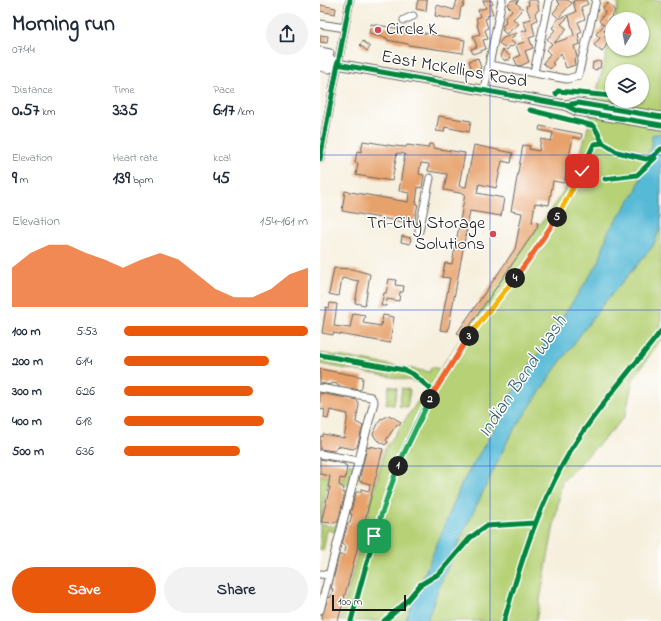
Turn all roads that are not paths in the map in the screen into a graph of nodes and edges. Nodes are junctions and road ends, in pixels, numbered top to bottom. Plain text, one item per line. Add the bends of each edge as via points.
1 (350, 0) edge
2 (502, 0) edge
3 (549, 0) edge
4 (596, 0) edge
5 (413, 16) dead end
6 (404, 20) dead end
7 (320, 24) edge
8 (344, 28) junction
9 (320, 51) edge
10 (330, 53) dead end
11 (320, 58) edge
12 (337, 64) junction
13 (489, 65) junction
14 (320, 66) edge
15 (534, 72) junction
16 (484, 90) junction
17 (565, 105) junction
18 (661, 117) edge
19 (661, 125) edge
20 (320, 159) edge
21 (430, 178) dead end
22 (419, 231) dead end
23 (320, 388) edge
24 (320, 454) edge
25 (359, 461) junction
26 (320, 574) edge
27 (329, 575) junction
28 (320, 610) edge

1 - 8 street
2 - 13 street
3 - 15 street
4 - 15 street via 578,76 567,79
5 - 6 street
7 - 8 street
8 - 12 street
9 - 10 street
11 - 12 main road, East McKellips Road
12 - 14 main road, East McKellips Road via 329,68
12 - 16 main road, East McKellips Road
12 - 20 street
13 - 15 street
13 - 16 street
16 - 17 main road, East McKellips Road
17 - 18 main road, East McKellips Road via 578,103
17 - 19 main road, East McKellips Road via 577,111
21 - 22 street
23 - 25 street via 374,399
24 - 25 street
25 - 27 street
26 - 27 street
27 - 28 street

